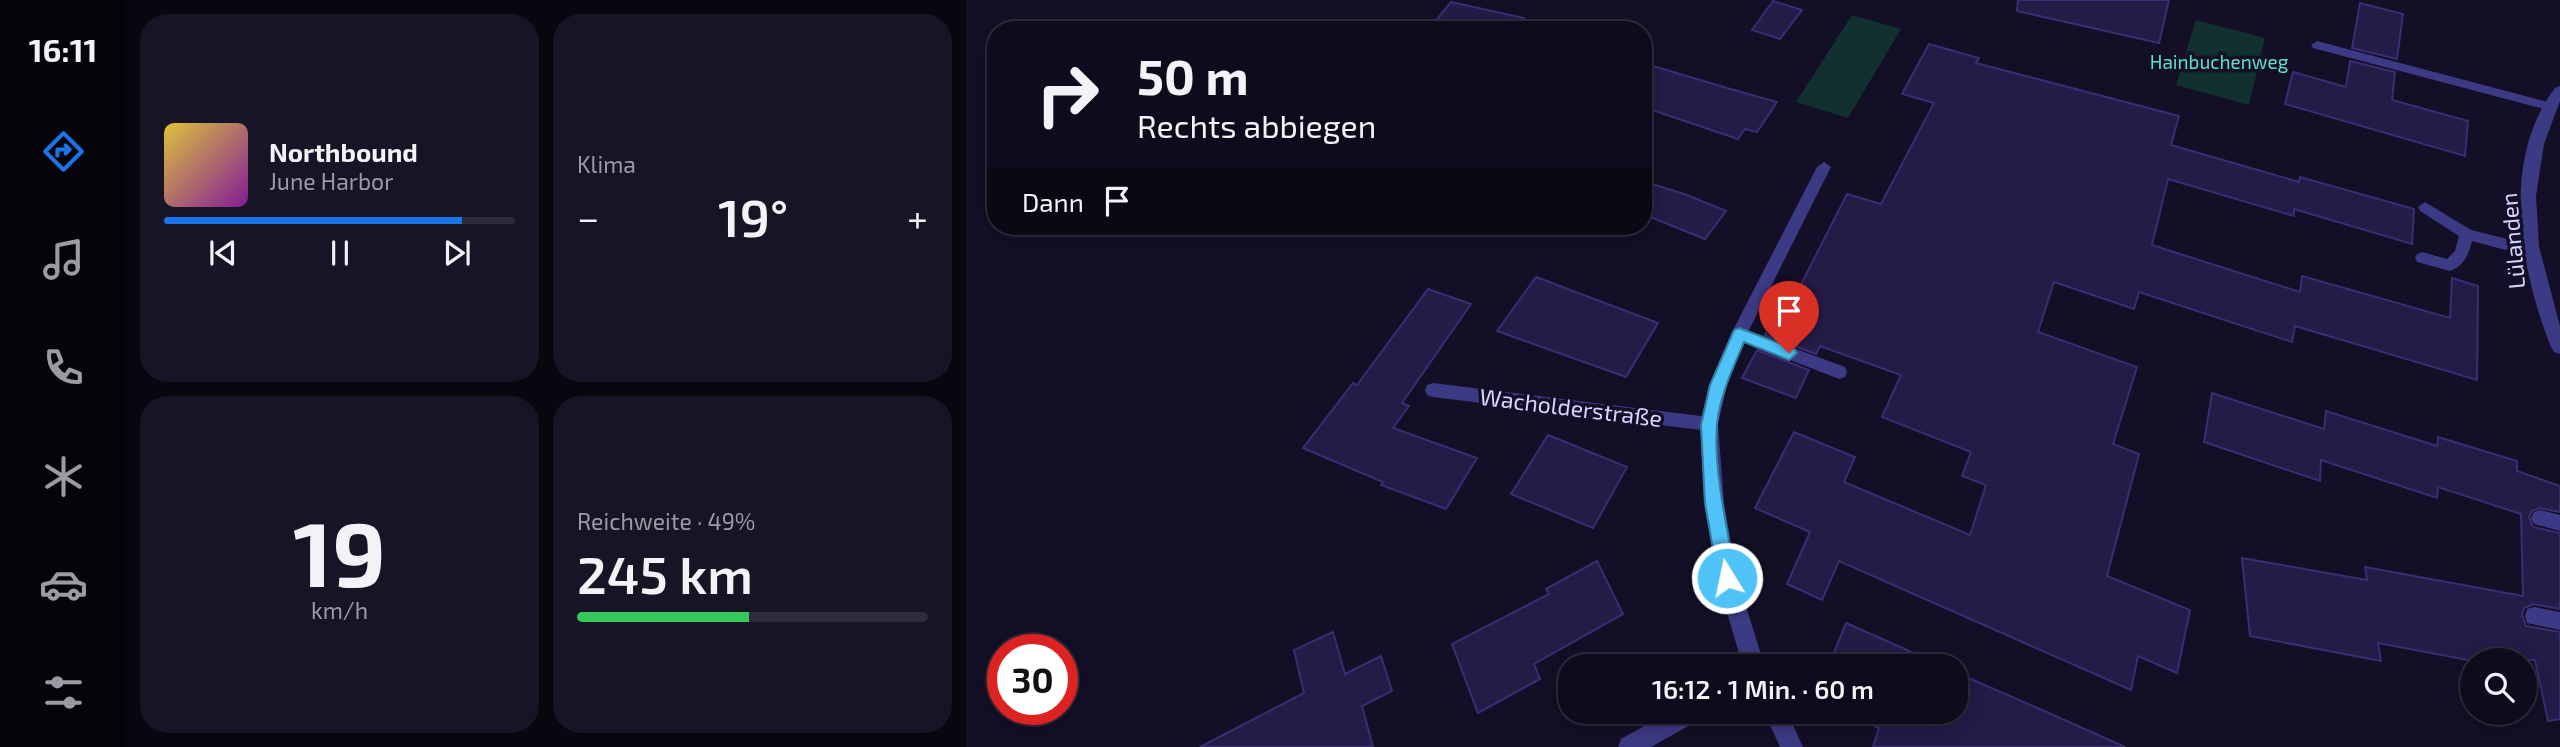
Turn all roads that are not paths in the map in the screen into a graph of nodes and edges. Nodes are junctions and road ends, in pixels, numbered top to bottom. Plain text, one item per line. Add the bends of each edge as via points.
1 (2317, 45) dead end
2 (2560, 91) edge
3 (2548, 106) junction
4 (1824, 167) dead end
5 (2425, 207) dead end
6 (2467, 234) junction
7 (2532, 251) junction
8 (2422, 258) dead end
9 (1739, 334) junction
10 (2560, 347) edge
11 (1839, 372) dead end
12 (1433, 390) dead end
13 (1709, 425) junction
14 (2540, 518) dead end
15 (2560, 523) edge
16 (2534, 616) dead end
17 (2560, 621) edge
18 (1750, 654) edge
19 (1670, 724) edge
20 (1781, 724) edge
21 (1629, 747) edge
22 (1792, 747) edge

1 - 3 lane
2 - 3 street, Lülanden
3 - 7 street, Lülanden via 2530,170 2526,205
4 - 9 street
5 - 6 lane
6 - 7 lane
6 - 8 lane via 2462,254 2449,265
7 - 10 street, Lülanden via 2542,306
9 - 11 lane
9 - 13 street via 1718,385
12 - 13 lane, Wacholderstraße
13 - 18 street via 1714,503 1727,578
14 - 15 lane
16 - 17 lane
19 - 21 street
20 - 22 street

